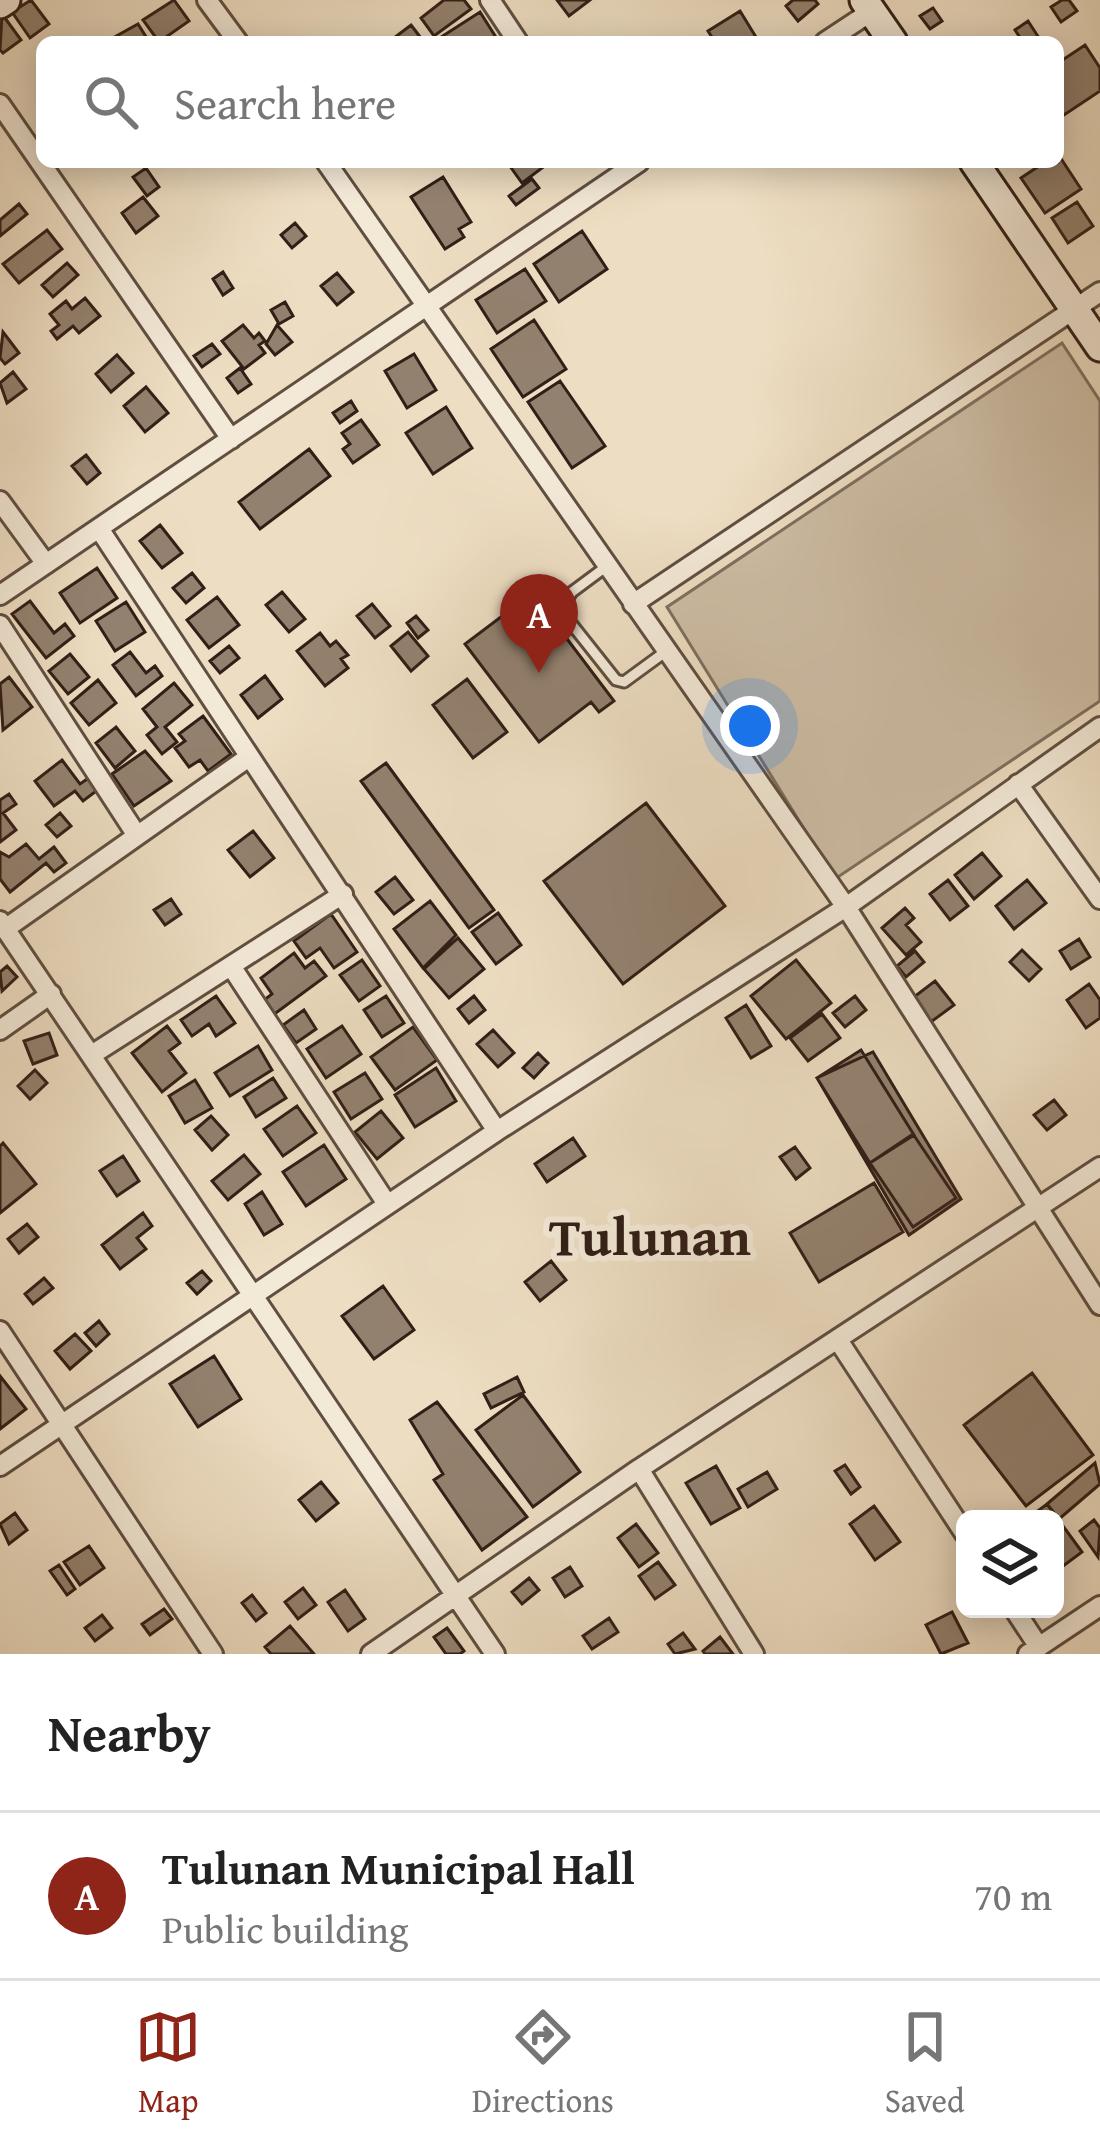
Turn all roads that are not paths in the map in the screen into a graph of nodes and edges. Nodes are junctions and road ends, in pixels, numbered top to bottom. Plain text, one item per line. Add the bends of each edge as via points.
1 (208, 0) edge
2 (490, 0) edge
3 (875, 4) edge
4 (234, 36) edge
5 (514, 36) edge
6 (833, 36) edge
7 (890, 36) edge
8 (0, 104) edge
9 (36, 156) edge
10 (44, 168) edge
11 (330, 168) edge
12 (601, 168) edge
13 (630, 168) edge
14 (978, 168) edge
15 (610, 181) junction
16 (1100, 292) edge
17 (430, 304) junction
18 (1075, 309) junction
19 (1100, 347) edge
20 (230, 439) junction
21 (0, 501) edge
22 (100, 530) junction
23 (46, 564) junction
24 (607, 566) junction
25 (0, 595) edge
26 (633, 604) junction
27 (0, 625) edge
28 (665, 652) junction
29 (1100, 727) edge
30 (249, 757) junction
31 (1018, 784) junction
32 (136, 834) junction
33 (343, 894) junction
34 (1100, 899) edge
35 (846, 907) junction
36 (3, 925) edge
37 (231, 966) junction
38 (51, 994) junction
39 (0, 1030) edge
40 (93, 1054) junction
41 (496, 1131) junction
42 (1100, 1167) edge
43 (387, 1204) junction
44 (1039, 1207) junction
45 (255, 1294) junction
46 (1100, 1304) edge
47 (0, 1331) edge
48 (838, 1340) junction
49 (60, 1424) junction
50 (0, 1466) edge
51 (639, 1469) junction
52 (956, 1520) edge
53 (455, 1595) junction
54 (1100, 1606) edge
55 (1018, 1618) edge
56 (1033, 1651) edge
57 (213, 1654) edge
58 (371, 1654) edge
59 (495, 1654) edge
60 (754, 1654) edge

1 - 4 street
2 - 5 street
3 - 6 street
3 - 7 main road
8 - 9 street
10 - 20 street
11 - 17 street
12 - 15 street
13 - 15 street
14 - 18 main road
15 - 17 street
16 - 18 street
17 - 20 street
17 - 24 street
18 - 19 main road
18 - 26 street
20 - 22 street
21 - 23 street
22 - 23 street
22 - 30 street
23 - 25 street
24 - 26 street
24 - 28 lane via 572,592 566,617 616,680
26 - 28 street
27 - 32 street
28 - 35 street
29 - 31 street
30 - 32 street
30 - 33 street
31 - 34 street
31 - 35 street
32 - 36 street
33 - 37 street
33 - 41 street
35 - 41 street
35 - 44 street
36 - 38 street
37 - 40 street
37 - 43 street
38 - 39 street
38 - 40 street
40 - 45 street
41 - 43 street
42 - 44 street
43 - 45 street
44 - 46 street
44 - 48 street
45 - 49 street
45 - 53 street
47 - 49 street
48 - 51 street
48 - 52 street
49 - 50 street
49 - 57 street
51 - 53 street
51 - 60 street
53 - 58 street
53 - 59 street
54 - 56 street
55 - 56 street

